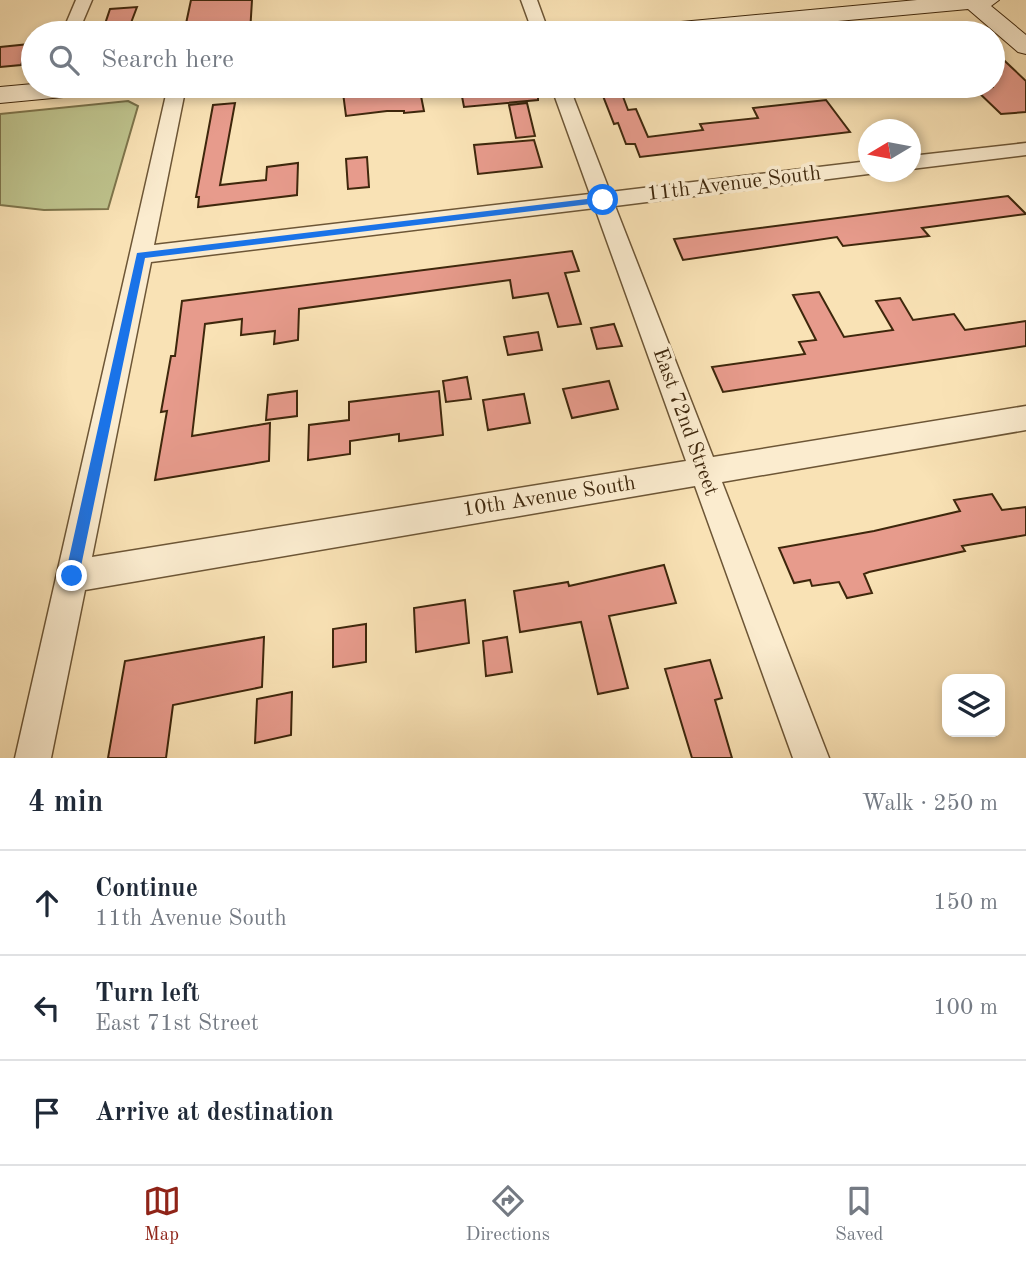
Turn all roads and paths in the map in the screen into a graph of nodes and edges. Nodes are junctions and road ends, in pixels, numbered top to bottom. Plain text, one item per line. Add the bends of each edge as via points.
1 (84, 0) edge
2 (529, 0) edge
3 (977, 0) edge
4 (75, 21) edge
5 (537, 21) edge
6 (761, 21) edge
7 (999, 21) edge
8 (1005, 27) edge
9 (1026, 47) edge
10 (21, 92) edge
11 (0, 95) edge
12 (174, 98) edge
13 (565, 98) edge
14 (1026, 149) edge
15 (921, 162) edge
16 (858, 169) edge
17 (603, 200) junction
18 (141, 255) junction
19 (1026, 418) edge
20 (703, 471) junction
21 (72, 576) junction
22 (33, 758) edge
23 (811, 758) edge

1 - 4 street
2 - 5 street
3 - 6 street
3 - 7 street
8 - 9 street
10 - 11 street
12 - 18 street
13 - 17 street, East 72nd Street
14 - 15 street
16 - 17 street, 11th Avenue South
17 - 18 street, 11th Avenue South
17 - 20 street, East 72nd Street
18 - 21 street
19 - 20 street, 10th Avenue South
20 - 21 street, 10th Avenue South
20 - 23 street, East 72nd Street
21 - 22 street

